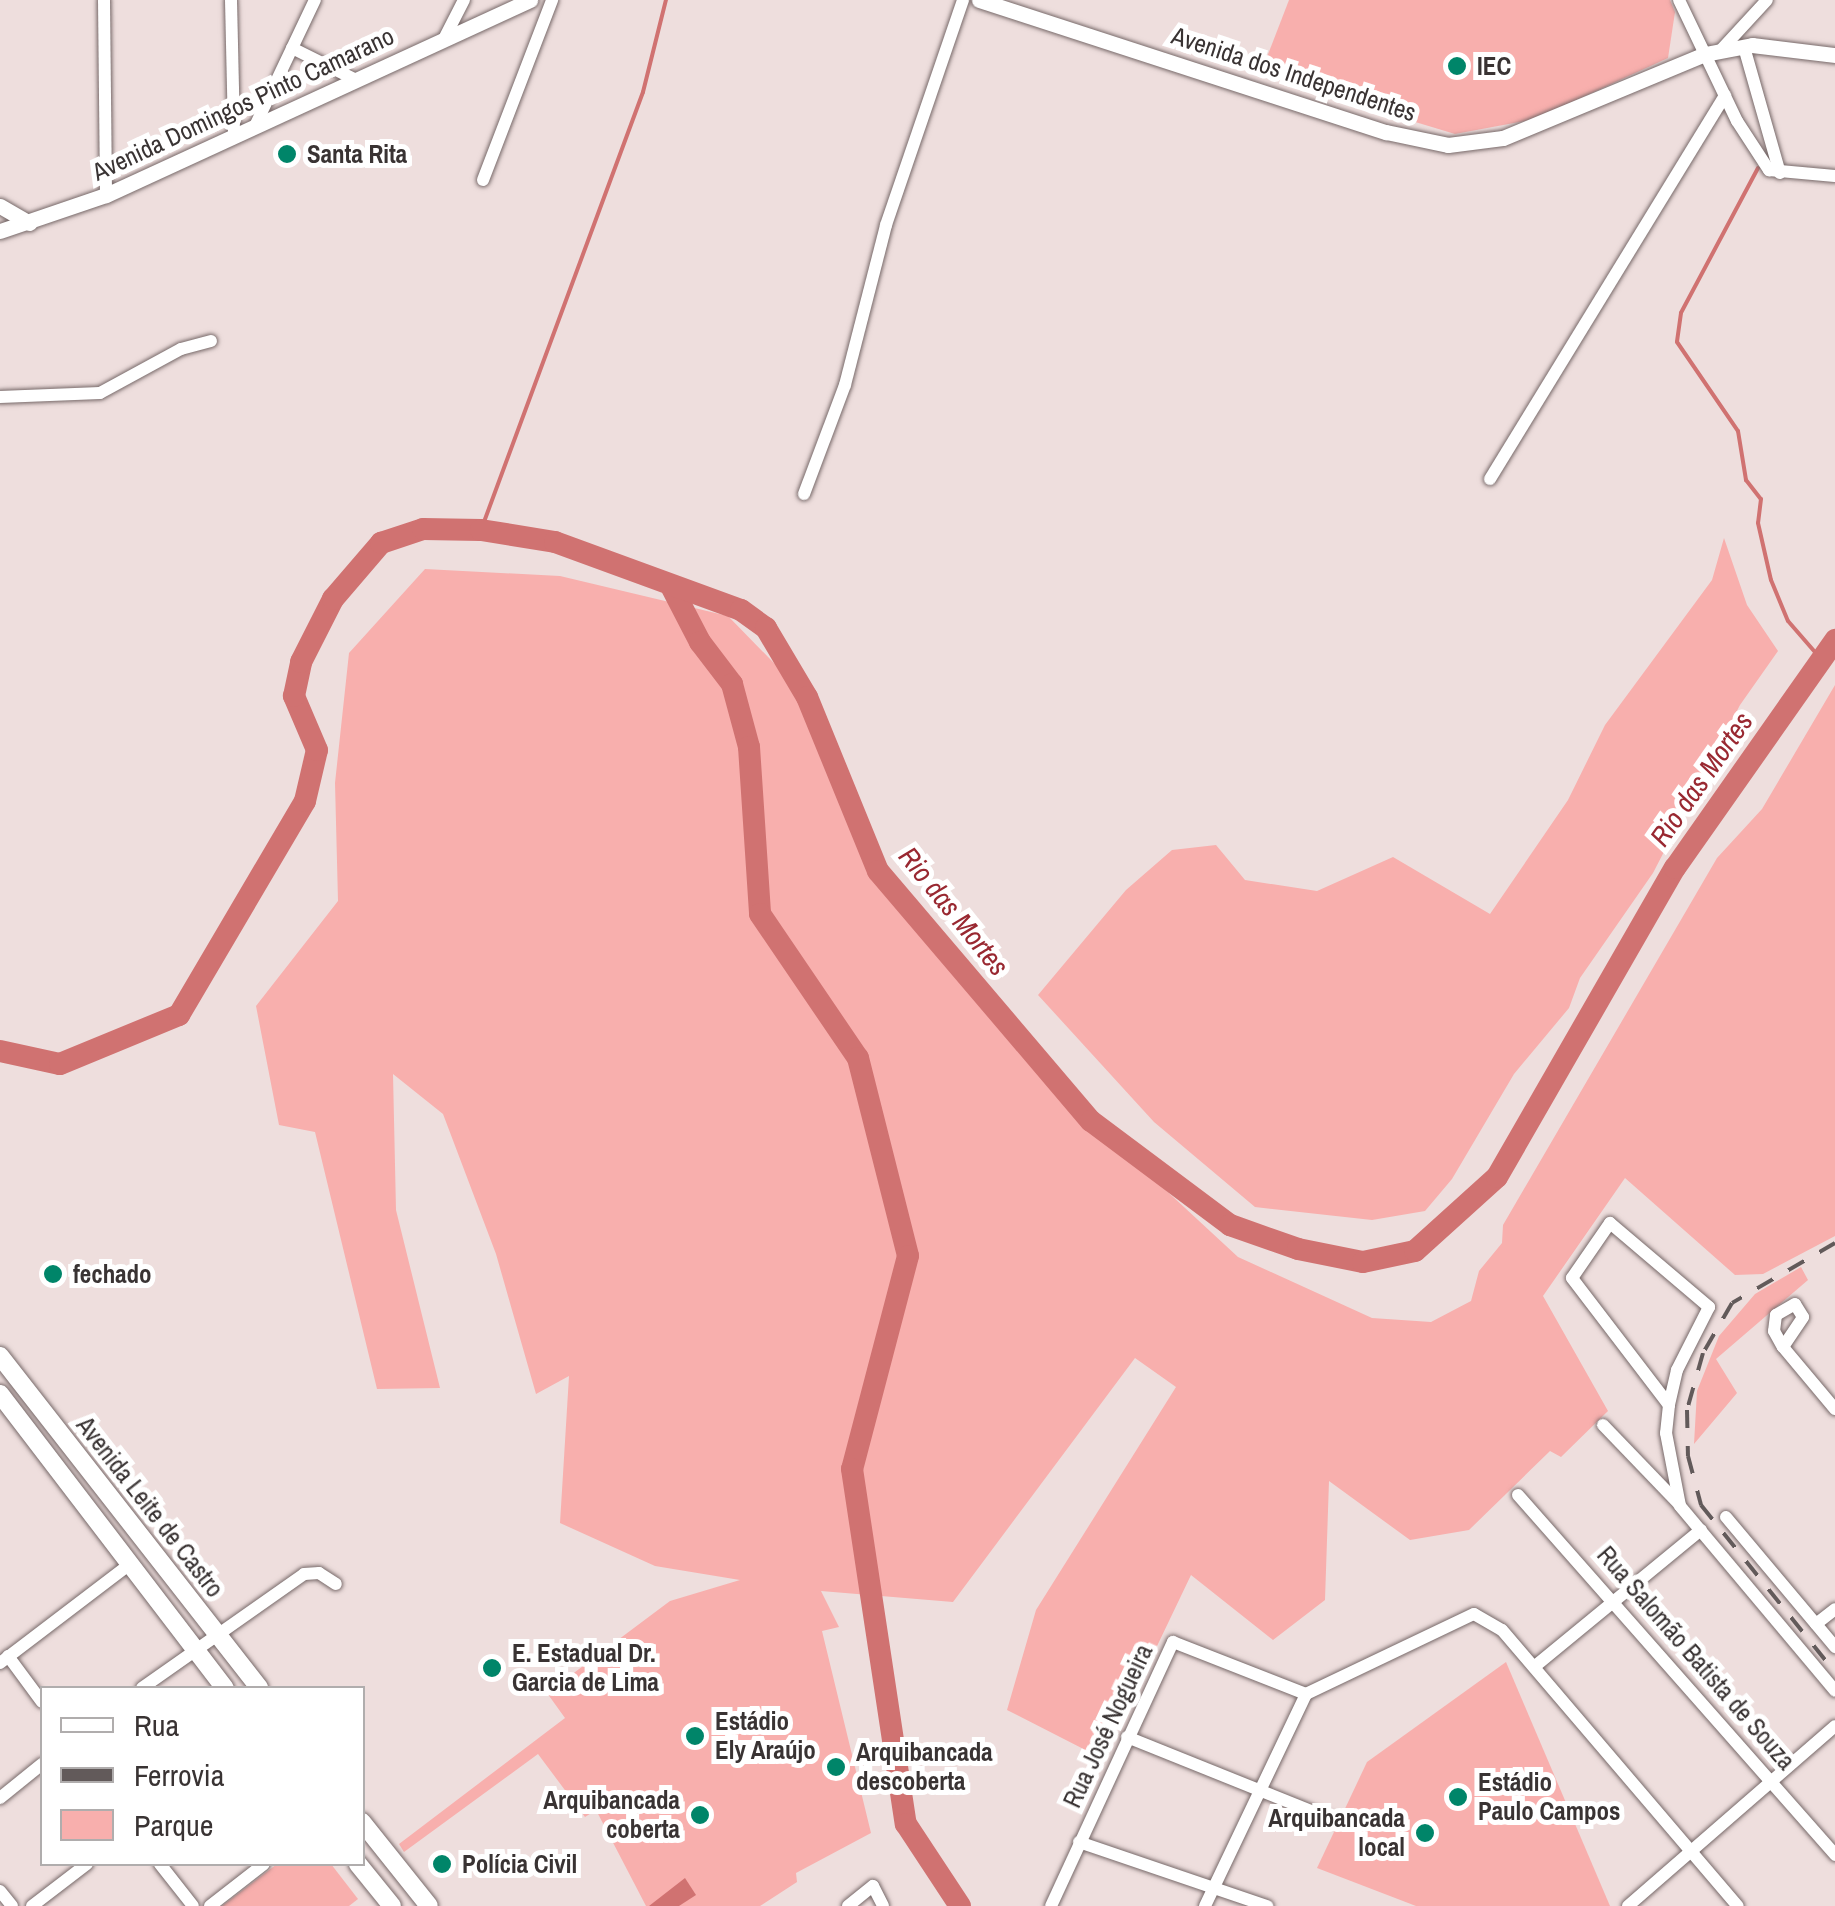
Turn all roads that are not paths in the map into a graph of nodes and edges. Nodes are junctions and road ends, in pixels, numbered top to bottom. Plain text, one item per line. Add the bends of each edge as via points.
1 (104, 0) edge
2 (231, 0) edge
3 (315, 0) edge
4 (464, 0) edge
5 (530, 0) edge
6 (552, 0) edge
7 (963, 0) edge
8 (979, 0) edge
9 (1679, 0) edge
10 (1767, 0) edge
11 (444, 39) junction
12 (1744, 47) junction
13 (292, 48) junction
14 (1712, 53) junction
15 (1835, 55) edge
16 (356, 80) junction
17 (1725, 94) junction
18 (256, 124) junction
19 (234, 137) junction
20 (1780, 174) junction
21 (1835, 176) edge
22 (483, 180) dead end
23 (106, 195) junction
24 (0, 206) edge
25 (25, 225) junction
26 (0, 231) edge
27 (0, 248) edge
28 (211, 341) dead end
29 (0, 397) edge
30 (1490, 479) dead end
31 (804, 494) dead end
32 (1783, 1347) dead end
33 (0, 1356) edge
34 (0, 1394) edge
35 (1670, 1404) junction
36 (1835, 1409) edge
37 (1603, 1426) dead end
38 (1518, 1495) dead end
39 (1680, 1506) junction
40 (1726, 1517) dead end
41 (1702, 1530) junction
42 (130, 1564) junction
43 (336, 1584) dead end
44 (1618, 1601) junction
45 (1835, 1609) edge
46 (1816, 1624) junction
47 (216, 1633) junction
48 (1835, 1647) edge
49 (194, 1649) junction
50 (4, 1659) edge
51 (1534, 1667) junction
52 (145, 1686) edge
53 (223, 1686) edge
54 (257, 1686) edge
55 (1835, 1691) edge
56 (1306, 1694) junction
57 (40, 1700) edge
58 (1835, 1726) edge
59 (1127, 1737) junction
60 (40, 1766) edge
61 (1774, 1780) junction
62 (1264, 1791) junction
63 (0, 1798) edge
64 (1332, 1819) dead end
65 (365, 1826) edge
66 (1079, 1842) junction
67 (1692, 1852) junction
68 (1835, 1855) edge
69 (84, 1866) edge
70 (162, 1866) edge
71 (261, 1866) edge
72 (360, 1866) edge
73 (1215, 1887) junction
74 (0, 1891) edge
75 (12, 1906) edge
76 (32, 1906) edge
77 (193, 1906) edge
78 (210, 1906) edge
79 (392, 1906) edge
80 (429, 1906) edge
81 (848, 1906) edge
82 (883, 1906) edge
83 (1051, 1906) edge
84 (1206, 1906) edge
85 (1266, 1906) edge
86 (1628, 1906) edge
87 (1738, 1906) edge

1 - 23 street
2 - 19 street
3 - 13 street
4 - 11 street
5 - 11 main road, Avenida Domingos Pinto Camarano
6 - 22 street
7 - 31 street via 886,225 846,386
8 - 14 main road, Avenida dos Independentes via 1386,132 1448,145 1504,138
9 - 14 street
10 - 14 street
11 - 16 main road, Avenida Domingos Pinto Camarano
12 - 14 main road, Avenida dos Independentes
12 - 15 main road, Avenida dos Independentes
12 - 20 street
13 - 16 street
13 - 18 street
14 - 17 street
16 - 18 main road, Avenida Domingos Pinto Camarano
17 - 20 street via 1758,157
17 - 30 street
18 - 19 main road, Avenida Domingos Pinto Camarano
19 - 23 main road, Avenida Domingos Pinto Camarano
20 - 21 street
23 - 25 main road, Avenida Domingos Pinto Camarano
24 - 25 main road
25 - 26 main road, Avenida Domingos Pinto Camarano
25 - 27 main road
28 - 29 street via 181,349 100,393
32 - 36 street
33 - 47 highway, Avenida Leite de Castro
34 - 42 highway, Avenida Leite de Castro
35 - 35 street via 1677,1370 1709,1307 1610,1223 1572,1278
35 - 39 street via 1666,1433
37 - 39 street
38 - 44 street, Rua Salomão Batista de Souza
39 - 41 street
40 - 46 street
41 - 44 street
41 - 55 street
42 - 49 highway, Avenida Leite de Castro
42 - 50 street
43 - 47 street via 320,1572 304,1574
44 - 51 street
44 - 61 street, Rua Salomão Batista de Souza
45 - 46 street
46 - 48 street
47 - 49 street
47 - 54 highway, Avenida Leite de Castro
49 - 52 street
49 - 53 highway, Avenida Leite de Castro
50 - 57 street
51 - 56 street via 1502,1630 1474,1614
51 - 67 street
56 - 59 street, Rua José Nogueira via 1173,1642
56 - 62 street
58 - 61 street
59 - 62 street
59 - 66 street, Rua José Nogueira
60 - 63 street
61 - 67 street
61 - 68 street, Rua Salomão Batista de Souza
62 - 64 street
62 - 73 street
65 - 80 highway
66 - 73 street
66 - 83 street, Rua José Nogueira
67 - 86 street
67 - 87 street
69 - 76 street
70 - 77 street
71 - 78 street
72 - 79 highway
73 - 84 street
73 - 85 street
74 - 75 street
81 - 82 street via 873,1886

